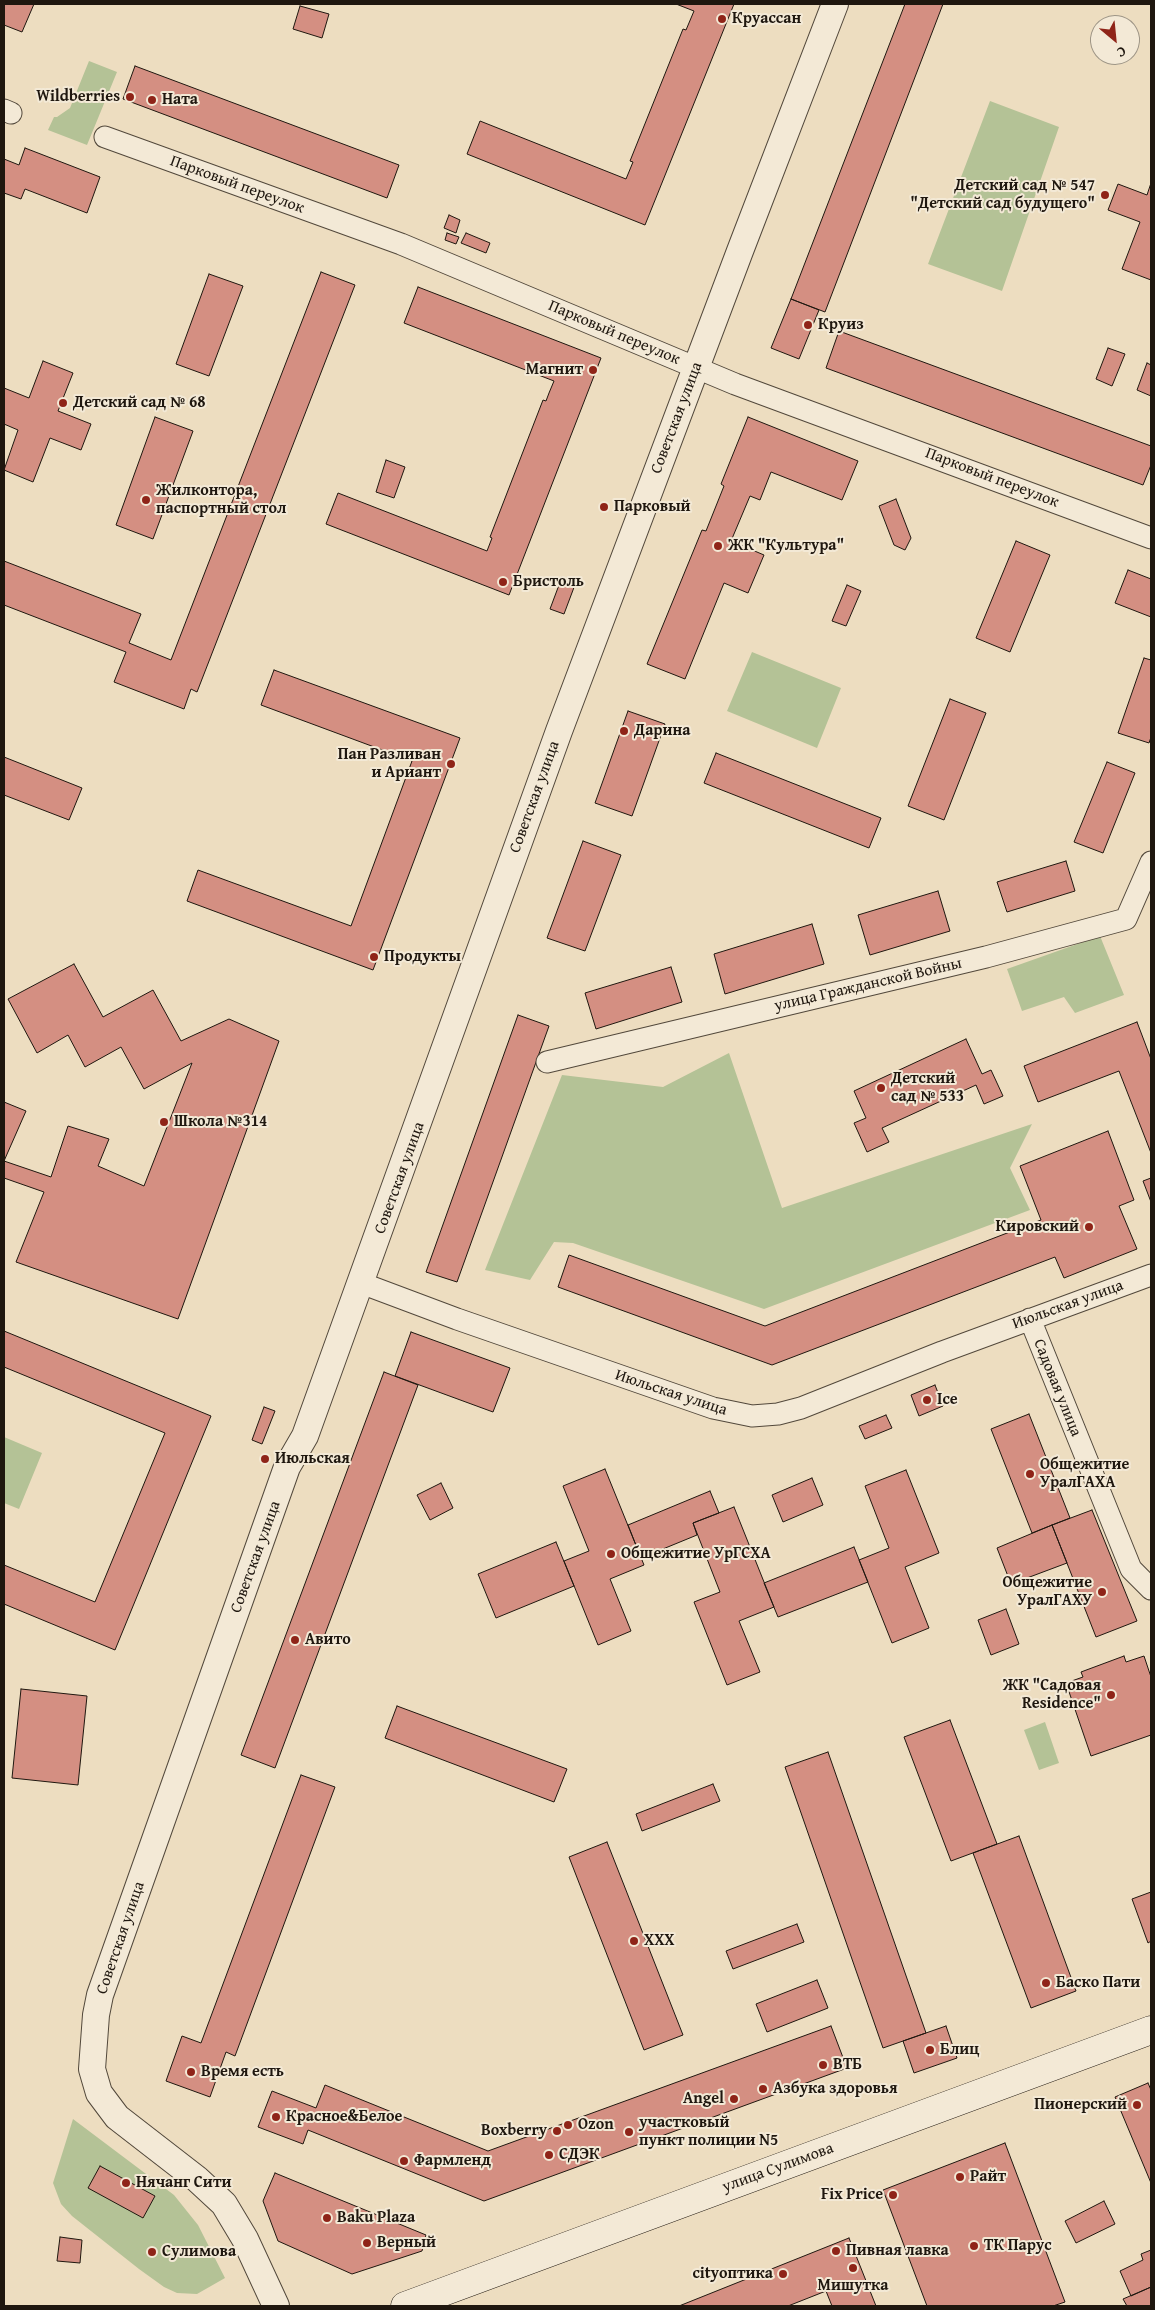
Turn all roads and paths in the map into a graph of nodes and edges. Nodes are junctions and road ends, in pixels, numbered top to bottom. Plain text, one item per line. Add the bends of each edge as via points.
1 (835, 4) edge
2 (105, 137) dead end
3 (696, 367) junction
4 (1151, 538) edge
5 (1151, 862) edge
6 (546, 1062) dead end
7 (1151, 1275) edge
8 (361, 1283) junction
9 (1030, 1319) junction
10 (1151, 1589) edge
11 (1151, 2030) edge
12 (276, 2306) edge
13 (405, 2306) edge

1 - 3 street, Советская улица
2 - 3 street, Парковый переулок via 400,244
3 - 4 street, Парковый переулок via 734,384
3 - 8 street, Советская улица via 486,931
5 - 6 street, улица Гражданской Войны via 1126,919 986,957
7 - 9 street, Июльская улица
8 - 9 street, Июльская улица via 713,1408 752,1416 801,1408
8 - 12 street, Советская улица via 305,1436 288,1467 188,1746 100,1995 92,2044 95,2083 106,2104 117,2117 224,2204 246,2239
9 - 10 street, Садовая улица via 1131,1569
11 - 13 main road, улица Сулимова

